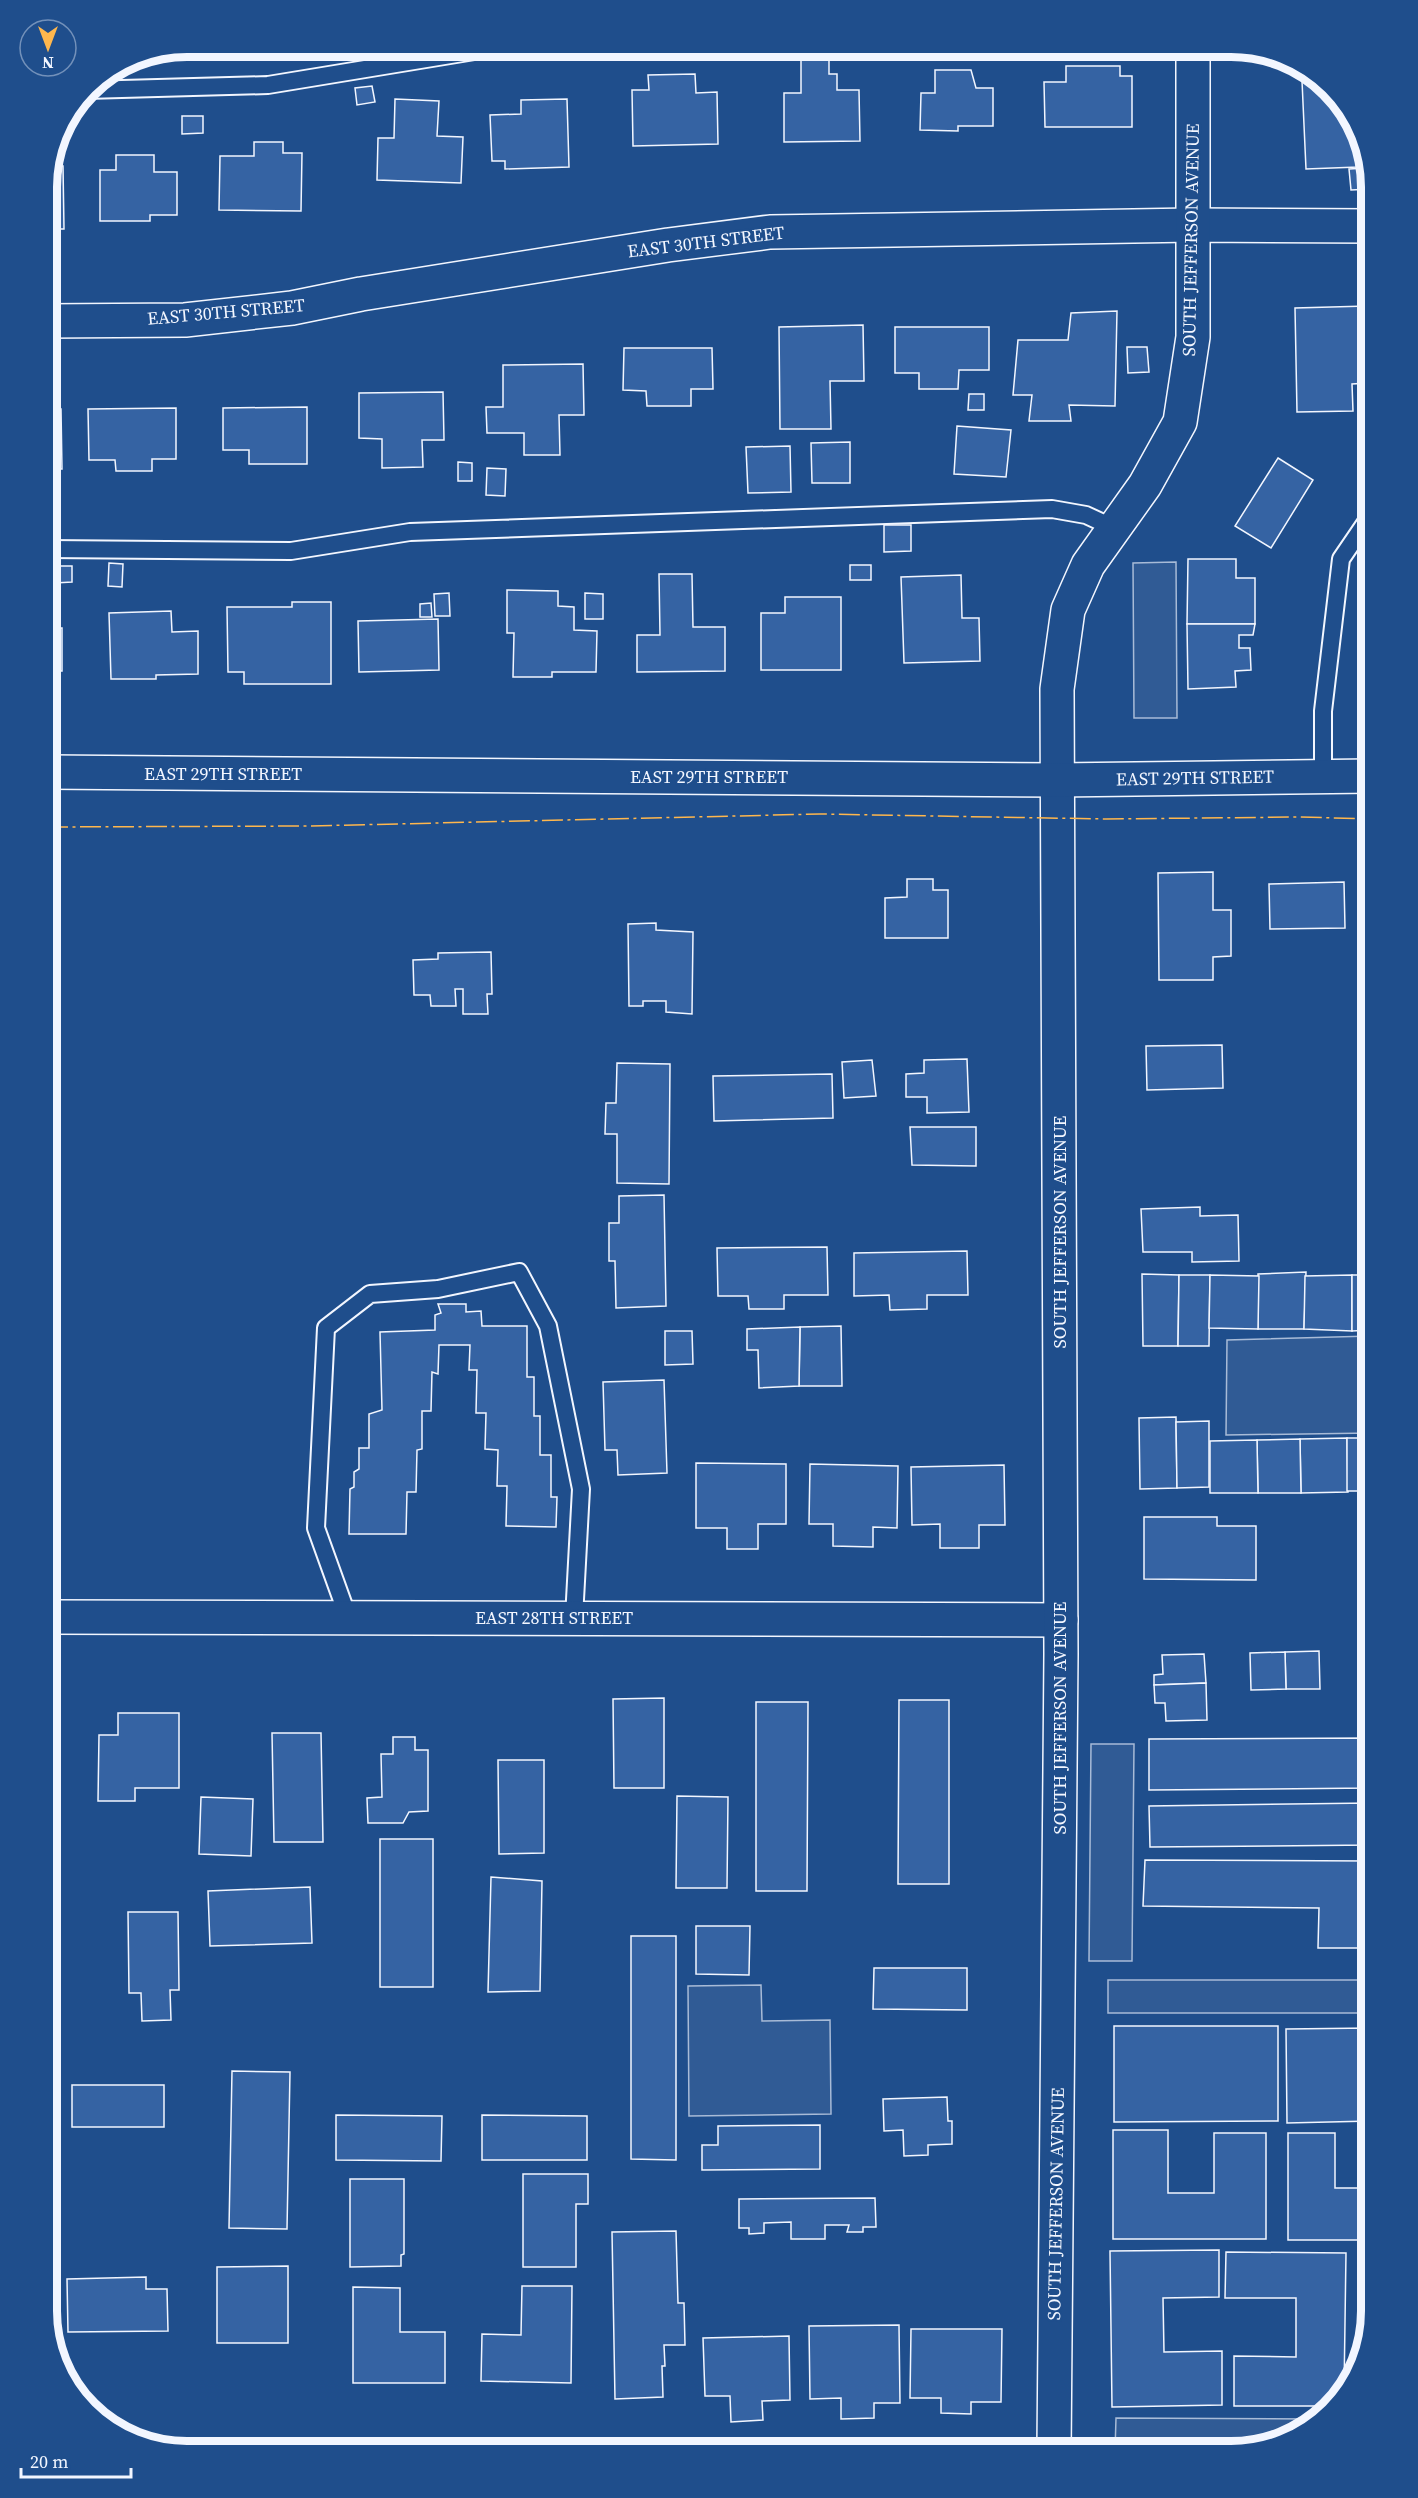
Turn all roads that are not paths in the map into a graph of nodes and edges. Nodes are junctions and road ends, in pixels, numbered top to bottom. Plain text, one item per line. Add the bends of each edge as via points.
1 (438, 57) edge
2 (1192, 57) edge
3 (101, 90) edge
4 (1192, 225) junction
5 (1361, 226) edge
6 (57, 321) edge
7 (1114, 528) junction
8 (1361, 530) edge
9 (57, 549) edge
10 (57, 772) edge
11 (1361, 776) edge
12 (1323, 777) junction
13 (1058, 780) junction
14 (57, 1617) edge
15 (348, 1617) junction
16 (574, 1618) junction
17 (1061, 1620) junction
18 (1054, 2441) edge

1 - 3 lane via 268,85
2 - 4 street, SOUTH JEFFERSON AVENUE
4 - 5 street, EAST 30TH STREET
4 - 6 street, EAST 30TH STREET via 770,232 645,248 292,308 185,320
4 - 7 street, SOUTH JEFFERSON AVENUE via 1193,338 1180,422 1145,485
7 - 9 lane via 1086,515 1052,509 410,532 291,551
7 - 13 street, SOUTH JEFFERSON AVENUE via 1088,565 1068,610 1057,689
8 - 12 lane via 1341,559 1323,711
10 - 13 street, EAST 29TH STREET
11 - 12 street, EAST 29TH STREET
12 - 13 street, EAST 29TH STREET
13 - 17 street, SOUTH JEFFERSON AVENUE
14 - 15 street, EAST 28TH STREET
15 - 16 street, EAST 28TH STREET
15 - 16 lane via 316,1527 326,1328 370,1294 438,1289 519,1272 548,1326 580,1489
16 - 17 street, EAST 28TH STREET
17 - 18 street, SOUTH JEFFERSON AVENUE

